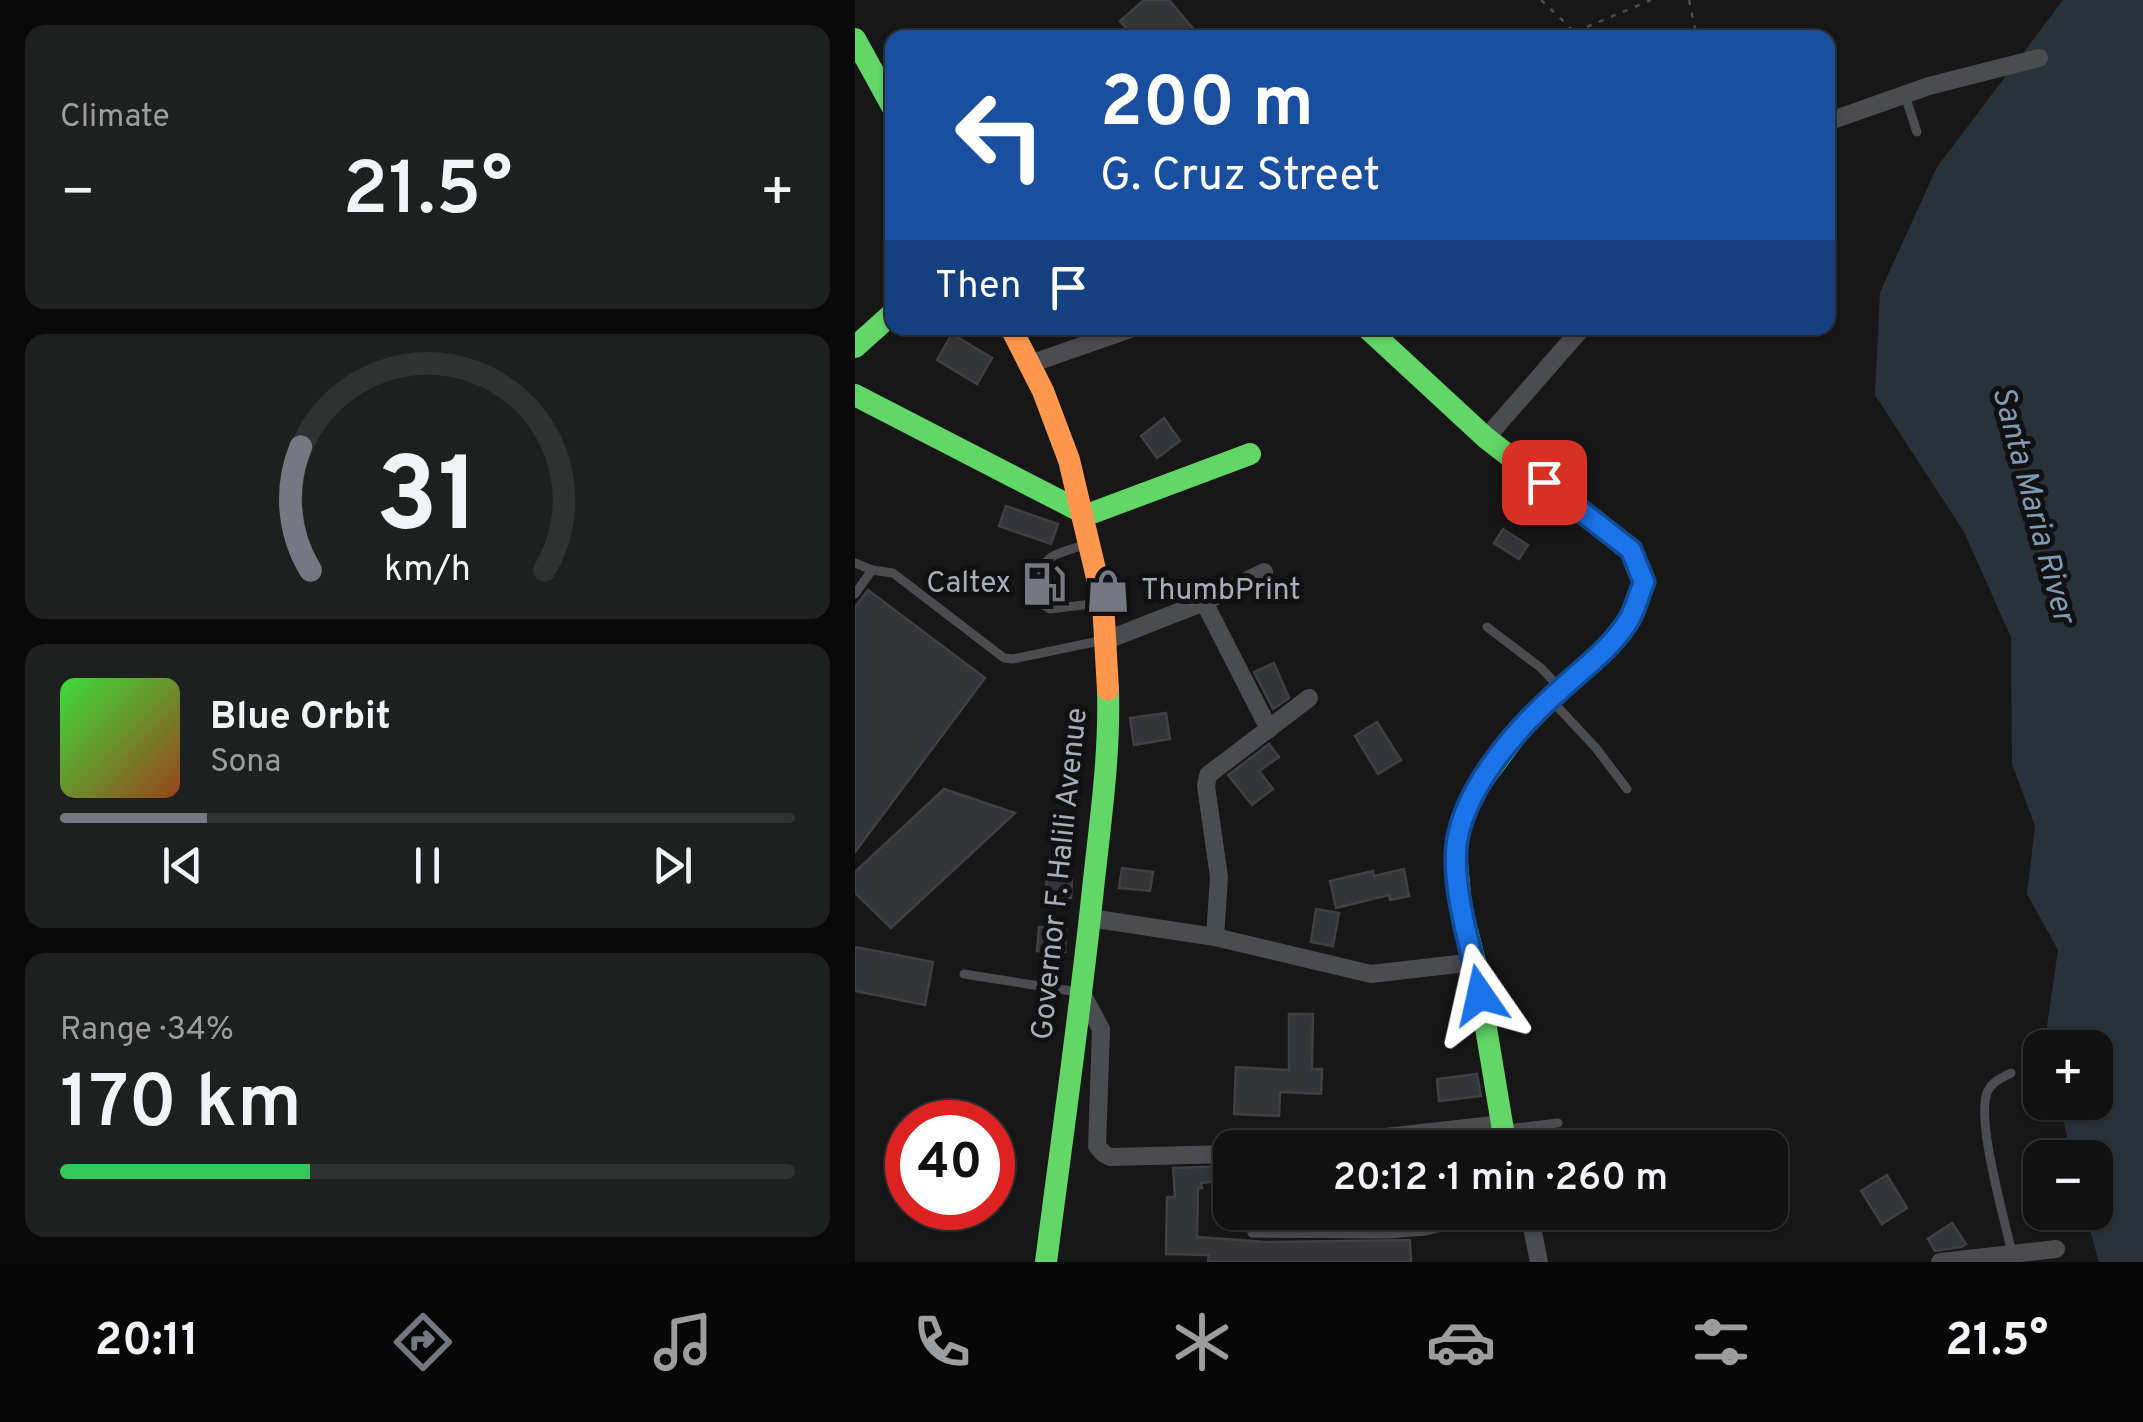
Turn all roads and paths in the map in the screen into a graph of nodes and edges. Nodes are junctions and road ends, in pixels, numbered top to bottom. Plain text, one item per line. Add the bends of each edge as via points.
1 (1541, 0) edge
2 (1651, 0) edge
3 (1689, 0) edge
4 (1573, 30) edge
5 (1580, 30) edge
6 (1695, 30) edge
7 (855, 39) edge
8 (2039, 58) dead end
9 (885, 93) edge
10 (1905, 96) junction
11 (1835, 119) edge
12 (1917, 132) dead end
13 (885, 319) edge
14 (1015, 335) edge
15 (1113, 335) edge
16 (1381, 335) edge
17 (1576, 335) edge
18 (855, 347) edge
19 (1030, 364) junction
20 (855, 395) edge
21 (1486, 438) junction
22 (1250, 454) dead end
23 (1083, 516) junction
24 (1089, 543) junction
25 (855, 563) edge
26 (872, 570) junction
27 (1265, 572) dead end
28 (855, 594) edge
29 (1103, 602) junction
30 (1203, 602) junction
31 (1487, 627) dead end
32 (1107, 640) junction
33 (1555, 694) junction
34 (1309, 698) dead end
35 (1269, 729) junction
36 (1627, 789) dead end
37 (1090, 918) junction
38 (1215, 937) junction
39 (1475, 962) junction
40 (964, 974) dead end
41 (1081, 992) junction
42 (2011, 1074) dead end
43 (1559, 1123) dead end
44 (1504, 1130) edge
45 (1525, 1130) edge
46 (1213, 1154) edge
47 (1425, 1230) edge
48 (1533, 1230) edge
49 (1252, 1233) dead end
50 (2055, 1249) dead end
51 (2012, 1254) junction
52 (1042, 1261) edge
53 (1539, 1262) edge
54 (1940, 1262) edge

1 - 4 path
2 - 5 path
3 - 6 path
7 - 9 street
8 - 10 street
10 - 11 street
10 - 12 lane
13 - 18 street
14 - 19 street, Governor F. Halili Avenue
15 - 19 street
16 - 21 street
17 - 21 street
19 - 23 street, Governor F. Halili Avenue
20 - 23 street
21 - 33 street via 1631,550 1644,582 1629,619 1604,651
22 - 23 street
23 - 24 street, Governor F. Halili Avenue
24 - 29 street, Governor F. Halili Avenue
24 - 29 lane via 1049,556 1040,581 1042,604 1051,610
25 - 26 lane
26 - 28 lane
26 - 32 lane via 893,573 1005,658
27 - 30 street
29 - 32 street, Governor F. Halili Avenue
30 - 32 street
30 - 35 street
31 - 33 lane via 1541,668
32 - 37 street, Governor F. Halili Avenue via 1109,714
33 - 36 lane
33 - 39 street via 1477,789 1460,826 1461,906
34 - 35 street
35 - 38 street via 1208,775 1219,878
37 - 38 street
37 - 41 street, Governor F. Halili Avenue
38 - 39 street via 1371,974
39 - 44 street
40 - 41 lane
41 - 46 street via 1101,1029 1097,1146 1103,1154
41 - 52 street, Governor F. Halili Avenue
42 - 51 lane via 1993,1083 1984,1108
43 - 45 lane
47 - 49 lane
48 - 53 street
50 - 51 street
51 - 54 street

